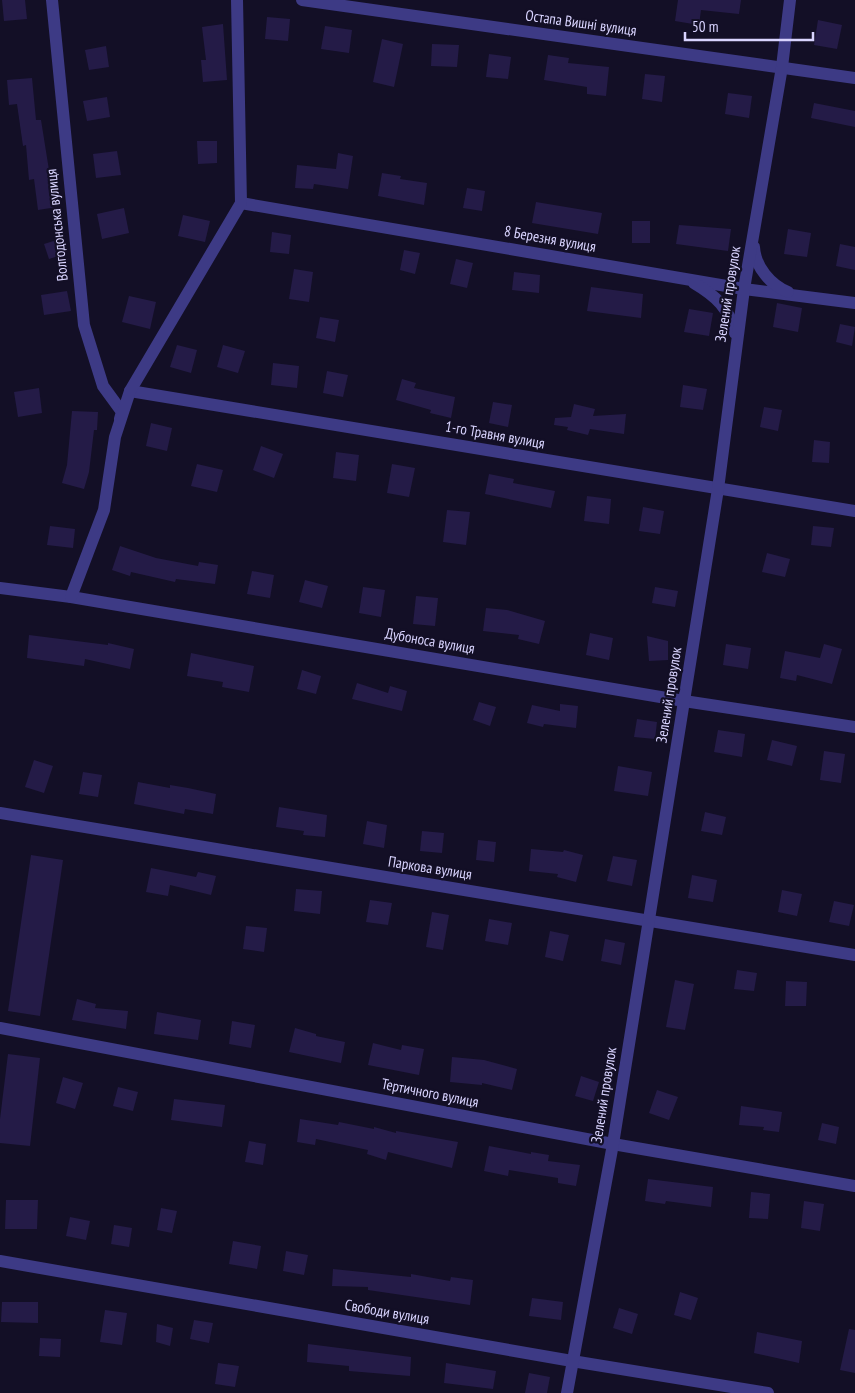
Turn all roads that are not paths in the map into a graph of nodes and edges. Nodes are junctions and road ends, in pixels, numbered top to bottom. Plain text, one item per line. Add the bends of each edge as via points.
1 (52, 0) edge
2 (237, 0) edge
3 (302, 0) edge
4 (790, 0) edge
5 (782, 67) junction
6 (855, 78) edge
7 (241, 203) junction
8 (754, 236) junction
9 (688, 279) junction
10 (744, 289) junction
11 (795, 296) junction
12 (855, 303) edge
13 (738, 340) junction
14 (130, 391) junction
15 (115, 437) junction
16 (718, 489) junction
17 (855, 511) edge
18 (0, 588) edge
19 (71, 597) junction
20 (684, 701) junction
21 (855, 727) edge
22 (0, 813) edge
23 (648, 921) junction
24 (855, 955) edge
25 (0, 1028) edge
26 (613, 1144) junction
27 (855, 1186) edge
28 (0, 1261) edge
29 (572, 1361) junction
30 (566, 1393) edge
31 (768, 1393) edge

1 - 15 street, Волгодонська вулиця via 84,325 103,386 122,412
2 - 7 street
3 - 5 street, Остапа Вишні вулиця
4 - 5 street, Зелений провулок
5 - 6 street, Остапа Вишні вулиця
5 - 8 street, Зелений провулок
7 - 9 street, 8 Березня вулиця
7 - 14 street
8 - 10 street, Зелений провулок
8 - 11 street via 755,254 764,273 782,290
9 - 10 street, 8 Березня вулиця
9 - 13 street via 724,305
10 - 11 street, 8 Березня вулиця
10 - 13 street, Зелений провулок
11 - 12 street, 8 Березня вулиця
13 - 16 street, Зелений провулок
14 - 15 street
14 - 16 street, 1-го Травня вулиця
15 - 19 street via 104,510
16 - 17 street, 1-го Травня вулиця
16 - 20 street, Зелений провулок
18 - 19 street, Дубоноса вулиця
19 - 20 street, Дубоноса вулиця
20 - 21 street, Дубоноса вулиця
20 - 23 street, Зелений провулок
22 - 23 street, Паркова вулиця
23 - 24 street, Паркова вулиця
23 - 26 street, Зелений провулок
25 - 26 street, Тертичного вулиця
26 - 27 street, Тертичного вулиця
26 - 29 street, Зелений провулок
28 - 29 street, Свободи вулиця
29 - 30 street, Зелений провулок
29 - 31 street, Свободи вулиця

